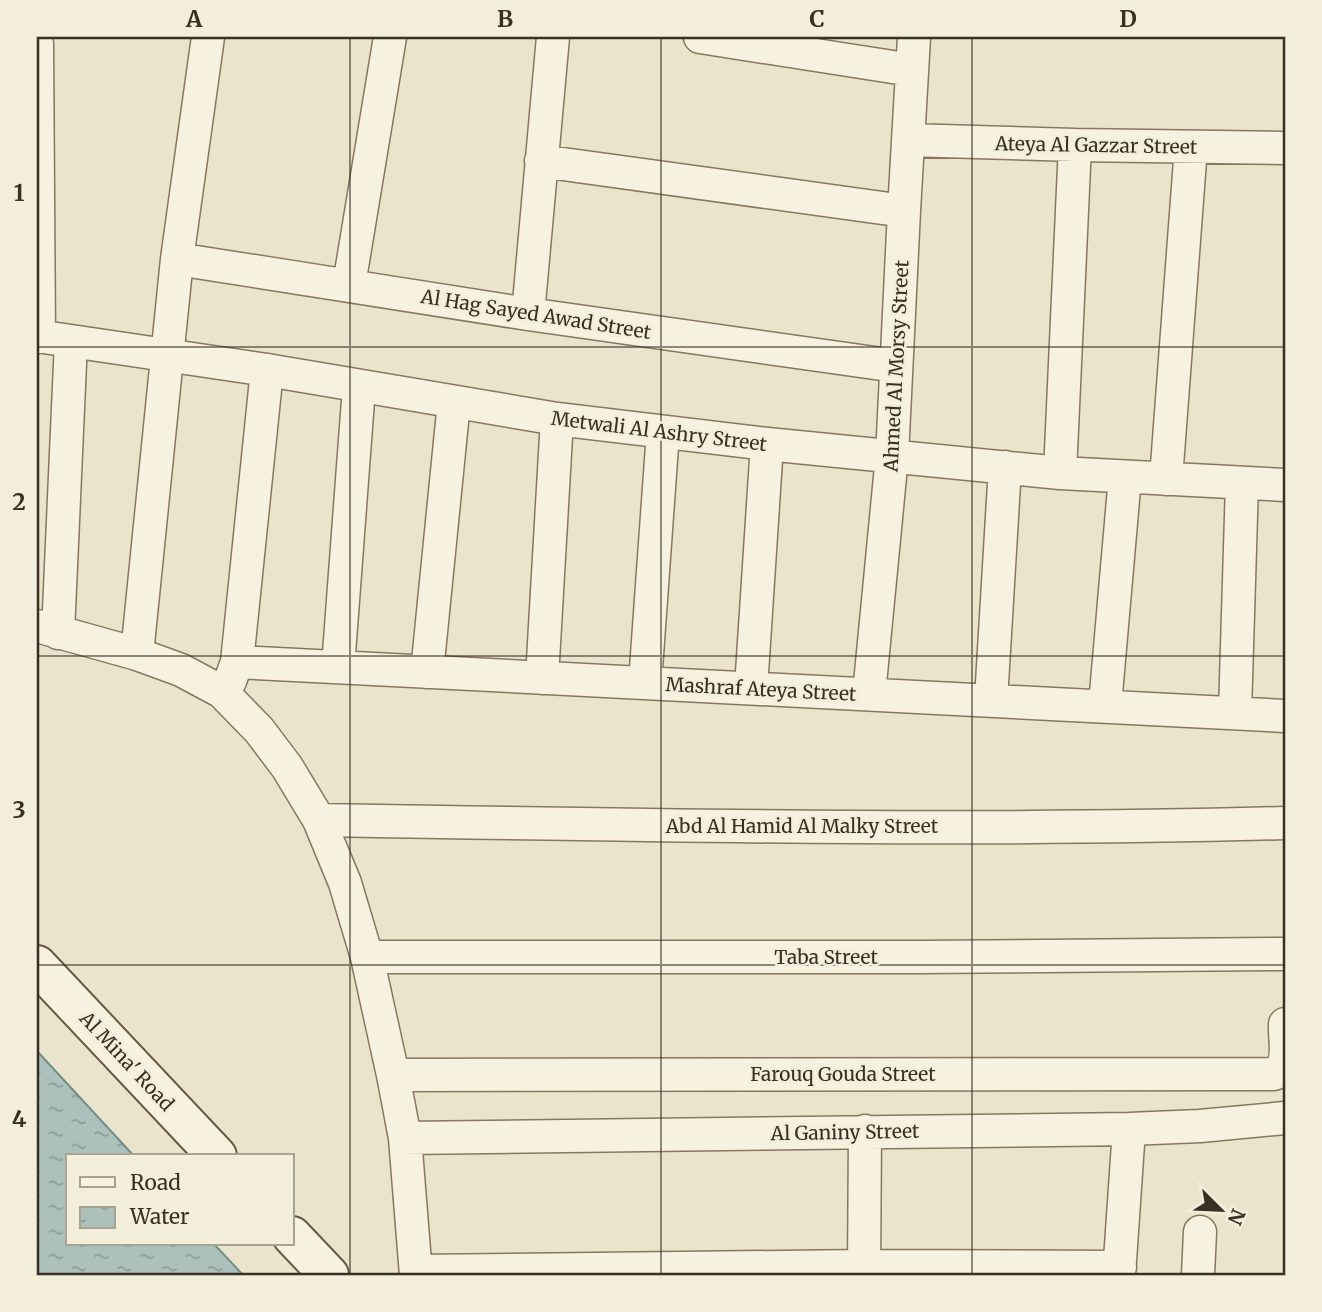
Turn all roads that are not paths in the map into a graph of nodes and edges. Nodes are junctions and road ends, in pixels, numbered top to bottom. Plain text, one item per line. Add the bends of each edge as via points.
1 (208, 37) edge
2 (390, 37) edge
3 (552, 37) edge
4 (700, 37) edge
5 (914, 37) edge
6 (37, 44) edge
7 (912, 70) junction
8 (908, 139) junction
9 (1075, 145) junction
10 (1191, 147) junction
11 (1285, 148) edge
12 (541, 161) junction
13 (904, 211) junction
14 (177, 259) junction
15 (349, 285) junction
16 (528, 314) junction
17 (38, 337) edge
18 (71, 341) junction
19 (166, 355) junction
20 (896, 366) junction
21 (267, 370) junction
22 (359, 387) junction
23 (454, 402) junction
24 (557, 419) junction
25 (663, 432) junction
26 (767, 444) junction
27 (892, 456) junction
28 (1005, 467) junction
29 (1060, 473) junction
30 (1125, 477) junction
31 (1166, 479) junction
32 (1242, 483) junction
33 (1285, 485) edge
34 (47, 629) edge
35 (137, 654) junction
36 (237, 662) junction
37 (338, 667) junction
38 (427, 672) junction
39 (542, 678) junction
40 (645, 683) junction
41 (751, 688) junction
42 (222, 692) junction
43 (869, 694) junction
44 (991, 700) junction
45 (1105, 705) junction
46 (1235, 712) junction
47 (1285, 716) edge
48 (319, 820) junction
49 (1285, 823) edge
50 (1285, 954) edge
51 (367, 957) junction
52 (37, 965) edge
53 (1285, 1024) edge
54 (1285, 1061) edge
55 (393, 1075) junction
56 (1285, 1118) edge
57 (1129, 1129) junction
58 (865, 1131) junction
59 (405, 1138) junction
60 (215, 1154) edge
61 (1200, 1232) dead end
62 (294, 1238) edge
63 (864, 1271) edge
64 (1119, 1271) edge
65 (416, 1273) edge
66 (329, 1275) edge
67 (1198, 1275) edge

1 - 14 street
2 - 15 street
3 - 12 street
4 - 7 street
5 - 7 street, Ahmed Al Morsy Street
6 - 17 street
7 - 8 street, Ahmed Al Morsy Street
8 - 9 street, Ateya Al Gazzar Street
8 - 13 street, Ahmed Al Morsy Street
9 - 10 street, Ateya Al Gazzar Street
9 - 29 street
10 - 11 street, Ateya Al Gazzar Street
10 - 31 street
12 - 13 street
12 - 16 street
13 - 20 street, Ahmed Al Morsy Street
14 - 15 street, Al Hag Sayed Awad Street
14 - 19 street
15 - 16 street, Al Hag Sayed Awad Street
16 - 20 street, Al Hag Sayed Awad Street
17 - 18 street, Metwali Al Ashry Street
18 - 19 street, Metwali Al Ashry Street
18 - 34 street
19 - 21 street, Metwali Al Ashry Street
19 - 35 street
20 - 27 street, Ahmed Al Morsy Street
21 - 22 street, Metwali Al Ashry Street
21 - 36 street
22 - 23 street, Metwali Al Ashry Street
22 - 37 street
23 - 24 street, Metwali Al Ashry Street
23 - 38 street
24 - 25 street, Metwali Al Ashry Street
24 - 39 street
25 - 26 street, Metwali Al Ashry Street
25 - 40 street
26 - 27 street, Metwali Al Ashry Street
26 - 41 street
27 - 28 street, Metwali Al Ashry Street
27 - 43 street, Ahmed Al Morsy Street
28 - 29 street, Metwali Al Ashry Street
28 - 44 street
29 - 30 street, Metwali Al Ashry Street
30 - 31 street, Metwali Al Ashry Street
30 - 45 street
31 - 32 street, Metwali Al Ashry Street
32 - 33 street, Metwali Al Ashry Street
32 - 46 street
34 - 35 street
35 - 42 street
36 - 37 street, Mashraf Ateya Street
36 - 42 street
37 - 38 street, Mashraf Ateya Street
38 - 39 street, Mashraf Ateya Street
39 - 40 street, Mashraf Ateya Street
40 - 41 street, Mashraf Ateya Street
41 - 43 street, Mashraf Ateya Street
42 - 48 street via 259,730
43 - 44 street, Mashraf Ateya Street
44 - 45 street, Mashraf Ateya Street
45 - 46 street, Mashraf Ateya Street
46 - 47 street, Mashraf Ateya Street
48 - 49 street, Abd Al Hamid Al Malky Street via 746,827
48 - 51 street via 345,883
50 - 51 street, Taba Street
51 - 55 street
52 - 60 street, Al Mina' Road
53 - 54 street
54 - 55 street, Farouq Gouda Street via 1275,1074
55 - 59 street
56 - 57 street, Al Ganiny Street
57 - 58 street, Al Ganiny Street
57 - 64 street
58 - 59 street, Al Ganiny Street
58 - 63 street
59 - 65 street
61 - 67 street
62 - 66 street
63 - 64 street
63 - 65 street

